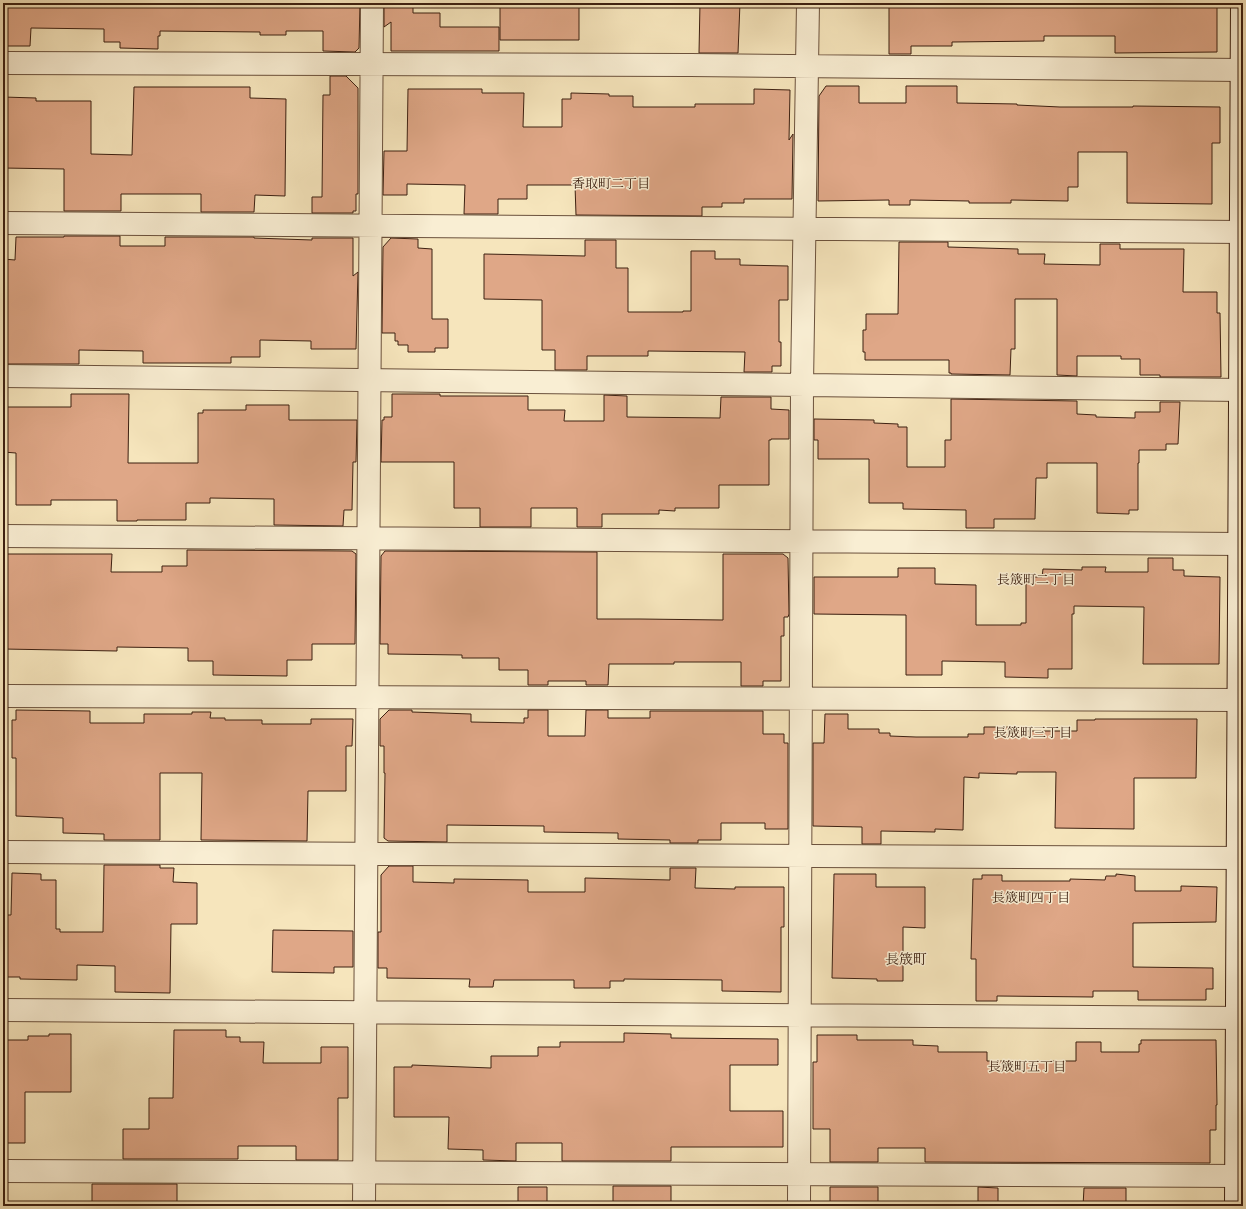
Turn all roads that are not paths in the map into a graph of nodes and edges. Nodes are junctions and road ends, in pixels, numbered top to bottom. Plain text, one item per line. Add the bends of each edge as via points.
1 (372, 3) edge
2 (808, 3) edge
3 (1242, 3) edge
4 (3, 63) edge
5 (372, 65) junction
6 (807, 66) junction
7 (1242, 70) edge
8 (3, 223) edge
9 (371, 226) junction
10 (804, 229) junction
11 (1242, 232) edge
12 (3, 376) edge
13 (370, 380) junction
14 (802, 385) junction
15 (1242, 390) edge
16 (3, 536) edge
17 (369, 539) junction
18 (801, 542) junction
19 (1241, 544) edge
20 (3, 696) edge
21 (368, 697) junction
22 (800, 699) junction
23 (1241, 700) edge
24 (3, 852) edge
25 (366, 854) junction
26 (800, 856) junction
27 (1240, 858) edge
28 (3, 1010) edge
29 (365, 1012) junction
30 (800, 1015) junction
31 (1240, 1018) edge
32 (3, 1171) edge
33 (364, 1173) junction
34 (799, 1174) junction
35 (1240, 1176) edge
36 (364, 1206) edge
37 (799, 1206) edge
38 (1236, 1206) edge

1 - 5 street
2 - 6 street
3 - 7 street
4 - 5 street
5 - 6 street
5 - 9 street
6 - 7 street
6 - 10 street
7 - 11 street
8 - 9 street
9 - 10 street
9 - 13 street
10 - 11 street
10 - 14 street
11 - 15 street
12 - 13 street
13 - 14 street
13 - 17 street
14 - 15 street
14 - 18 street
15 - 19 street
16 - 17 street
17 - 18 street
17 - 21 street
18 - 19 street
18 - 22 street
19 - 23 street
20 - 21 street
21 - 22 street
21 - 25 street
22 - 23 street
22 - 26 street
23 - 27 street
24 - 25 street
25 - 26 street
25 - 29 street
26 - 27 street
26 - 30 street
27 - 31 street
28 - 29 street
29 - 30 street
29 - 33 street
30 - 31 street
30 - 34 street
31 - 35 street
32 - 33 street
33 - 34 street
33 - 36 street
34 - 35 street
34 - 37 street
35 - 38 street

